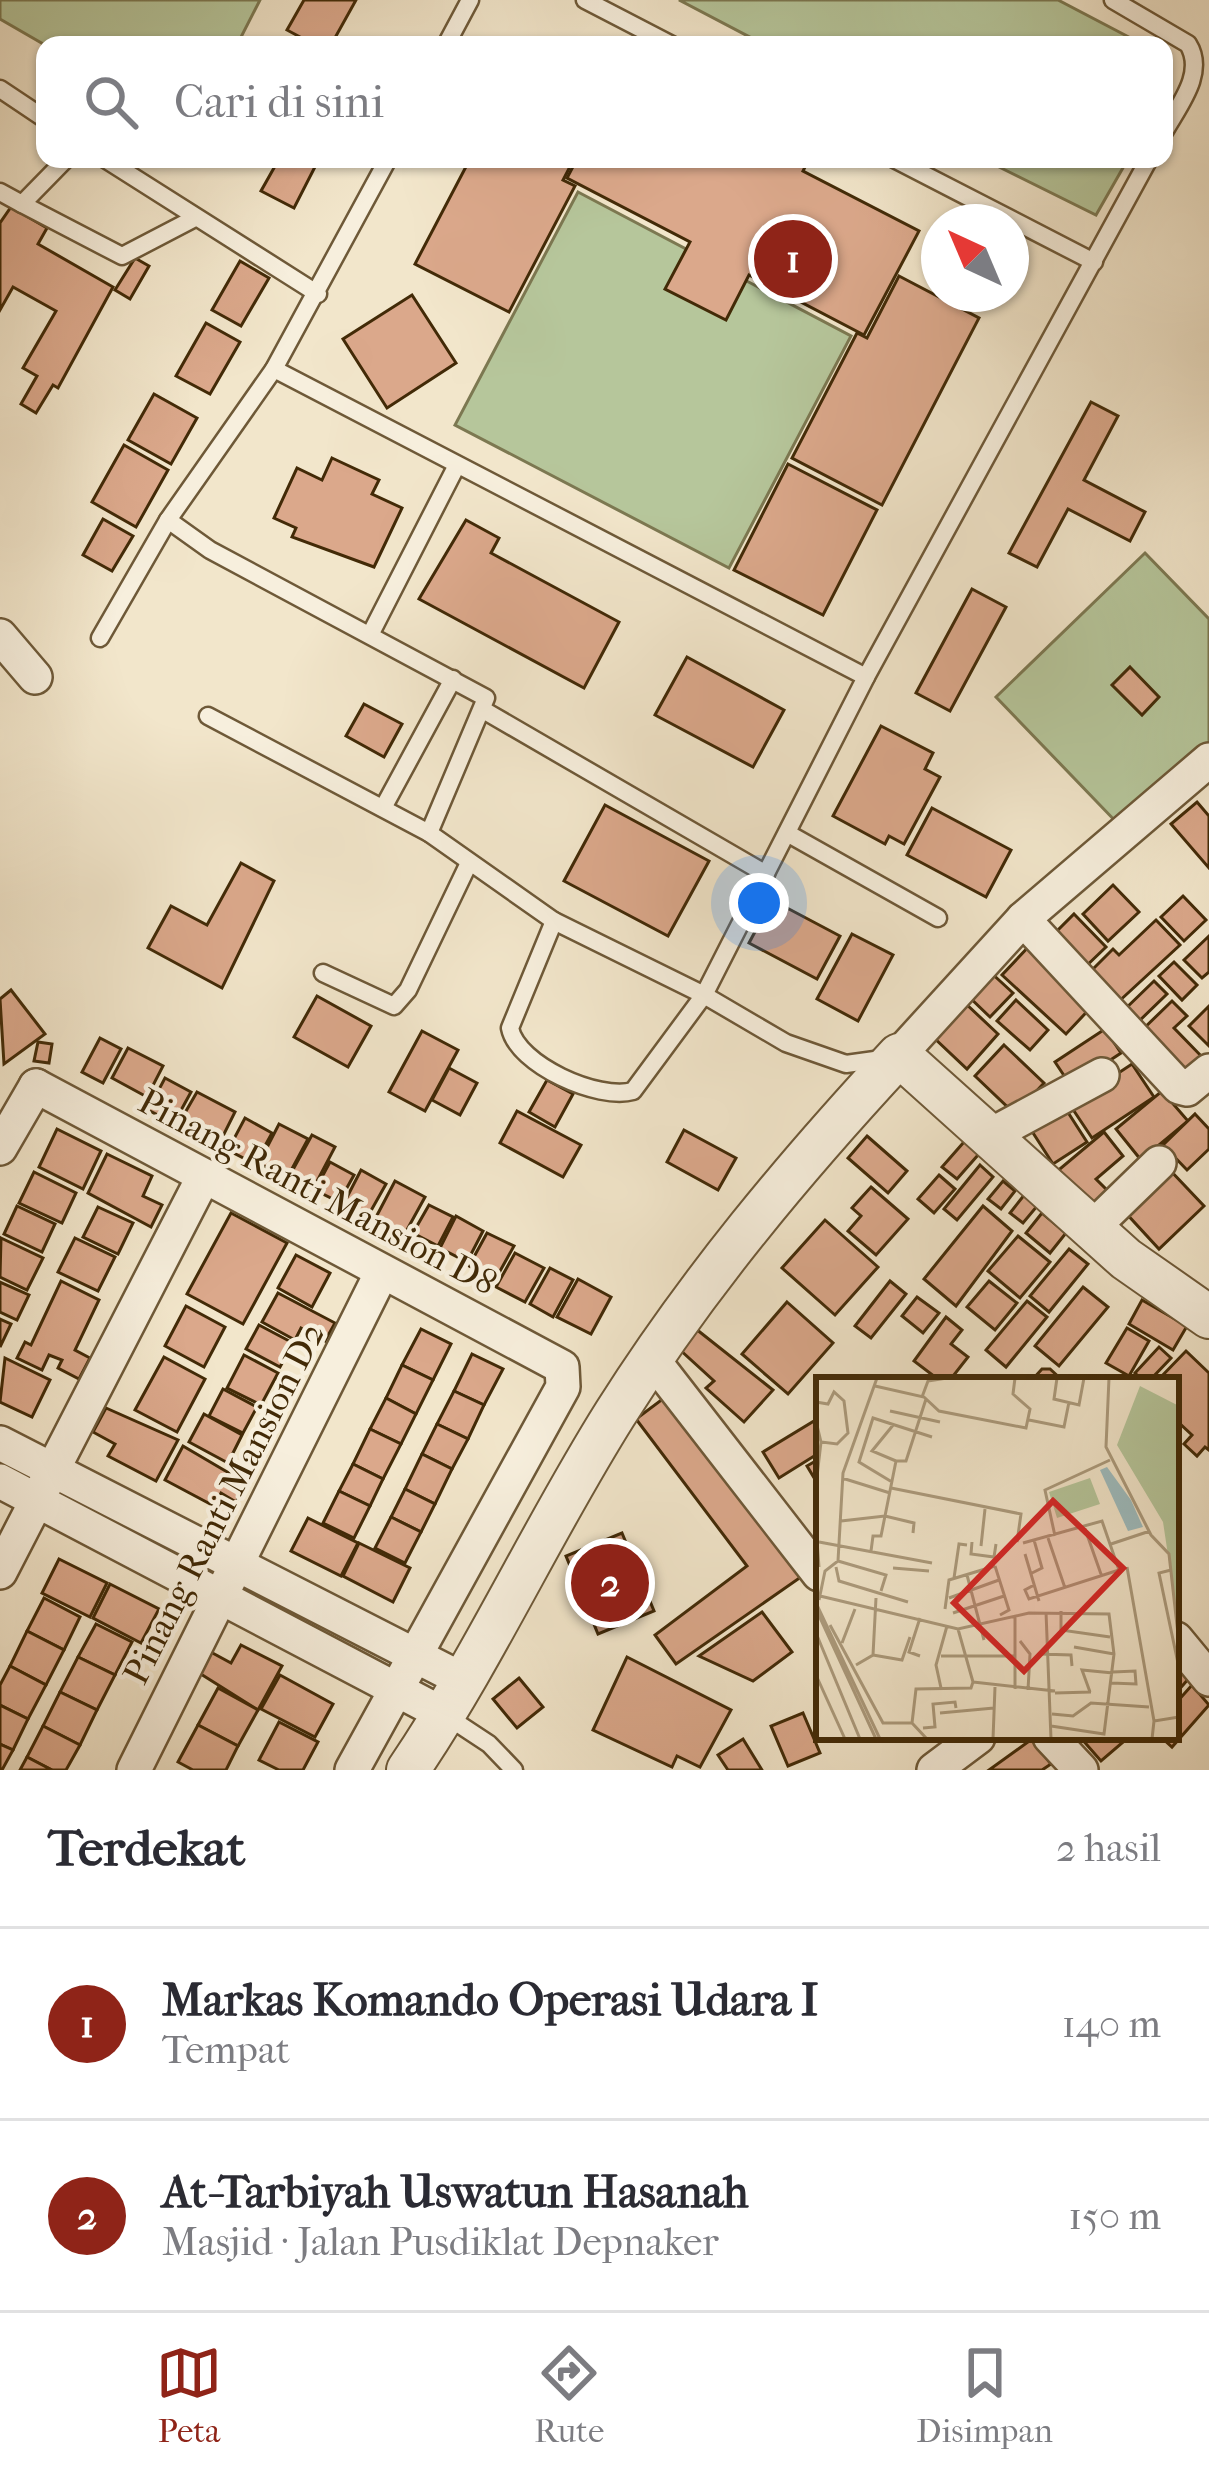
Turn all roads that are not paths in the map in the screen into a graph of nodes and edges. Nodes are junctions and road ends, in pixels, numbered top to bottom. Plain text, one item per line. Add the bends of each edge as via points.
1 (470, 0) edge
2 (585, 0) edge
3 (1113, 0) edge
4 (451, 36) edge
5 (655, 36) edge
6 (0, 89) edge
7 (36, 113) edge
8 (1173, 115) edge
9 (57, 168) edge
10 (119, 168) edge
11 (383, 168) edge
12 (911, 168) edge
13 (1144, 168) edge
14 (0, 192) edge
15 (22, 204) junction
16 (195, 218) junction
17 (1094, 262) junction
18 (318, 294) junction
19 (274, 369) junction
20 (456, 467) junction
21 (168, 520) junction
22 (370, 633) junction
23 (0, 636) edge
24 (100, 638) dead end
25 (34, 677) dead end
26 (866, 677) junction
27 (453, 679) junction
28 (484, 711) junction
29 (208, 716) dead end
30 (1209, 760) edge
31 (383, 808) junction
32 (429, 833) junction
33 (787, 833) junction
34 (468, 866) junction
35 (766, 874) junction
36 (938, 918) dead end
37 (1023, 920) junction
38 (554, 921) junction
39 (323, 973) dead end
40 (704, 994) junction
41 (898, 1055) junction
42 (1102, 1075) dead end
43 (1198, 1080) edge
44 (36, 1087) junction
45 (0, 1112) edge
46 (991, 1135) junction
47 (0, 1148) edge
48 (1159, 1163) dead end
49 (204, 1176) junction
50 (1091, 1228) junction
51 (382, 1272) junction
52 (1209, 1317) edge
53 (653, 1360) junction
54 (0, 1443) edge
55 (52, 1470) junction
56 (0, 1481) edge
57 (37, 1500) junction
58 (236, 1564) junction
59 (816, 1570) edge
60 (0, 1572) edge
61 (219, 1595) junction
62 (1179, 1643) edge
63 (412, 1654) junction
64 (1209, 1678) edge
65 (395, 1688) junction
66 (455, 1698) junction
67 (974, 1740) edge
68 (1053, 1740) edge
69 (134, 1770) edge
70 (352, 1770) edge
71 (408, 1770) edge
72 (514, 1770) edge
73 (934, 1770) edge
74 (1081, 1770) edge

1 - 4 lane
2 - 5 lane
3 - 8 lane via 1196,56
6 - 7 lane
9 - 15 lane
10 - 16 lane
11 - 18 lane
12 - 17 lane
13 - 17 lane
14 - 15 lane
15 - 16 lane via 122,256
16 - 18 lane
17 - 26 lane
18 - 19 lane
19 - 20 lane
19 - 21 lane
20 - 22 lane
20 - 26 lane
21 - 22 lane
21 - 24 lane
22 - 27 lane
23 - 25 street
26 - 33 lane
27 - 28 lane via 486,698
27 - 31 lane
28 - 32 lane
28 - 35 lane
29 - 31 lane
30 - 37 street
31 - 32 lane
32 - 34 lane
33 - 35 lane
33 - 36 lane
34 - 38 lane
34 - 39 lane via 394,1006
35 - 40 lane
37 - 41 street
37 - 43 street via 1179,1087
38 - 40 lane
38 - 40 lane via 510,1028 529,1058 606,1094 633,1091
40 - 41 lane via 827,1061
41 - 46 street
41 - 53 street via 753,1218
42 - 46 street
44 - 45 street
44 - 47 street
44 - 49 street, Pinang Ranti Mansion D8
46 - 50 street
48 - 50 street
49 - 51 street, Pinang Ranti Mansion D8
49 - 55 street
50 - 52 street
51 - 58 street, Pinang Ranti Mansion D2
51 - 63 street, Pinang Ranti Mansion D8 via 562,1367 563,1387
53 - 59 street
53 - 66 street
54 - 55 street
55 - 57 street
55 - 58 street
56 - 57 street
57 - 60 street
57 - 61 street
58 - 61 street, Pinang Ranti Mansion D2
58 - 63 street
61 - 65 street
61 - 69 street, Pinang Ranti Mansion D2
62 - 64 street
63 - 65 street
63 - 66 street
65 - 66 street
65 - 70 street
66 - 71 street
66 - 72 lane
67 - 73 street
68 - 74 street

